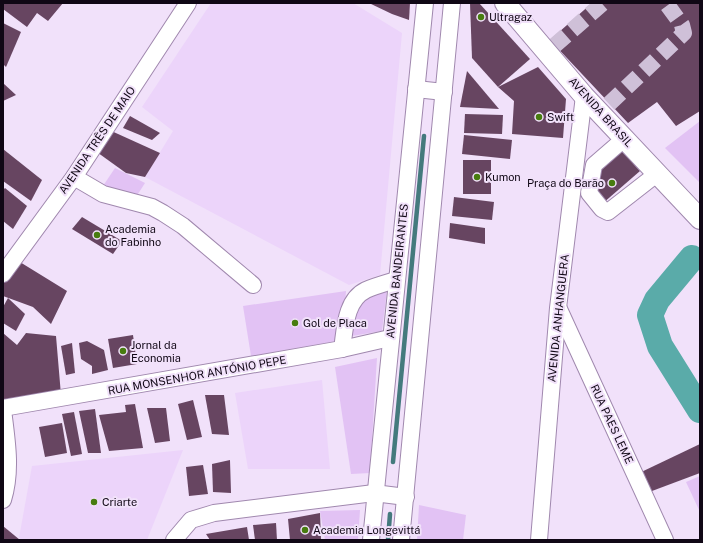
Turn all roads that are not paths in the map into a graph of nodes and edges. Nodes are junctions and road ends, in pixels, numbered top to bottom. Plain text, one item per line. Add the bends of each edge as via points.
1 (188, 3) edge
2 (425, 3) edge
3 (452, 3) edge
4 (505, 3) edge
5 (416, 89) junction
6 (444, 92) junction
7 (584, 96) junction
8 (624, 139) junction
9 (658, 173) junction
10 (74, 177) junction
11 (700, 219) edge
12 (3, 274) edge
13 (396, 280) junction
14 (253, 285) dead end
15 (558, 308) junction
16 (390, 338) junction
17 (342, 349) junction
18 (3, 409) edge
19 (374, 492) junction
20 (406, 497) junction
21 (3, 500) edge
22 (174, 540) edge
23 (370, 540) edge
24 (401, 540) edge
25 (539, 540) edge
26 (665, 540) edge

1 - 10 street, AVENIDA TRÊS DE MAIO
2 - 5 street, AVENIDA BANDEIRANTES
3 - 6 street
4 - 7 main road, AVENIDA BRASIL via 551,49
5 - 6 street
5 - 13 street, AVENIDA BANDEIRANTES
6 - 20 street
7 - 8 main road, AVENIDA BRASIL via 604,108
7 - 15 street, AVENIDA ANHANGUERA
8 - 9 main road, AVENIDA BRASIL
8 - 9 street via 594,165 589,194 602,210 608,212
9 - 11 main road, AVENIDA BRASIL
10 - 12 street, AVENIDA TRÊS DE MAIO
10 - 14 street via 103,194 152,207 163,213 184,226
13 - 16 street, AVENIDA BANDEIRANTES
13 - 17 street via 365,291 357,297 346,322
15 - 25 street, AVENIDA ANHANGUERA
15 - 26 street, RUA PAES LEME
16 - 17 street, RUA MONSENHOR ANTÓNIO PEPE
16 - 19 street, AVENIDA BANDEIRANTES
17 - 18 street, RUA MONSENHOR ANTÓNIO PEPE
18 - 21 street via 9,459
19 - 20 street
19 - 22 street via 214,513 191,520
19 - 23 street, AVENIDA BANDEIRANTES
20 - 24 street

